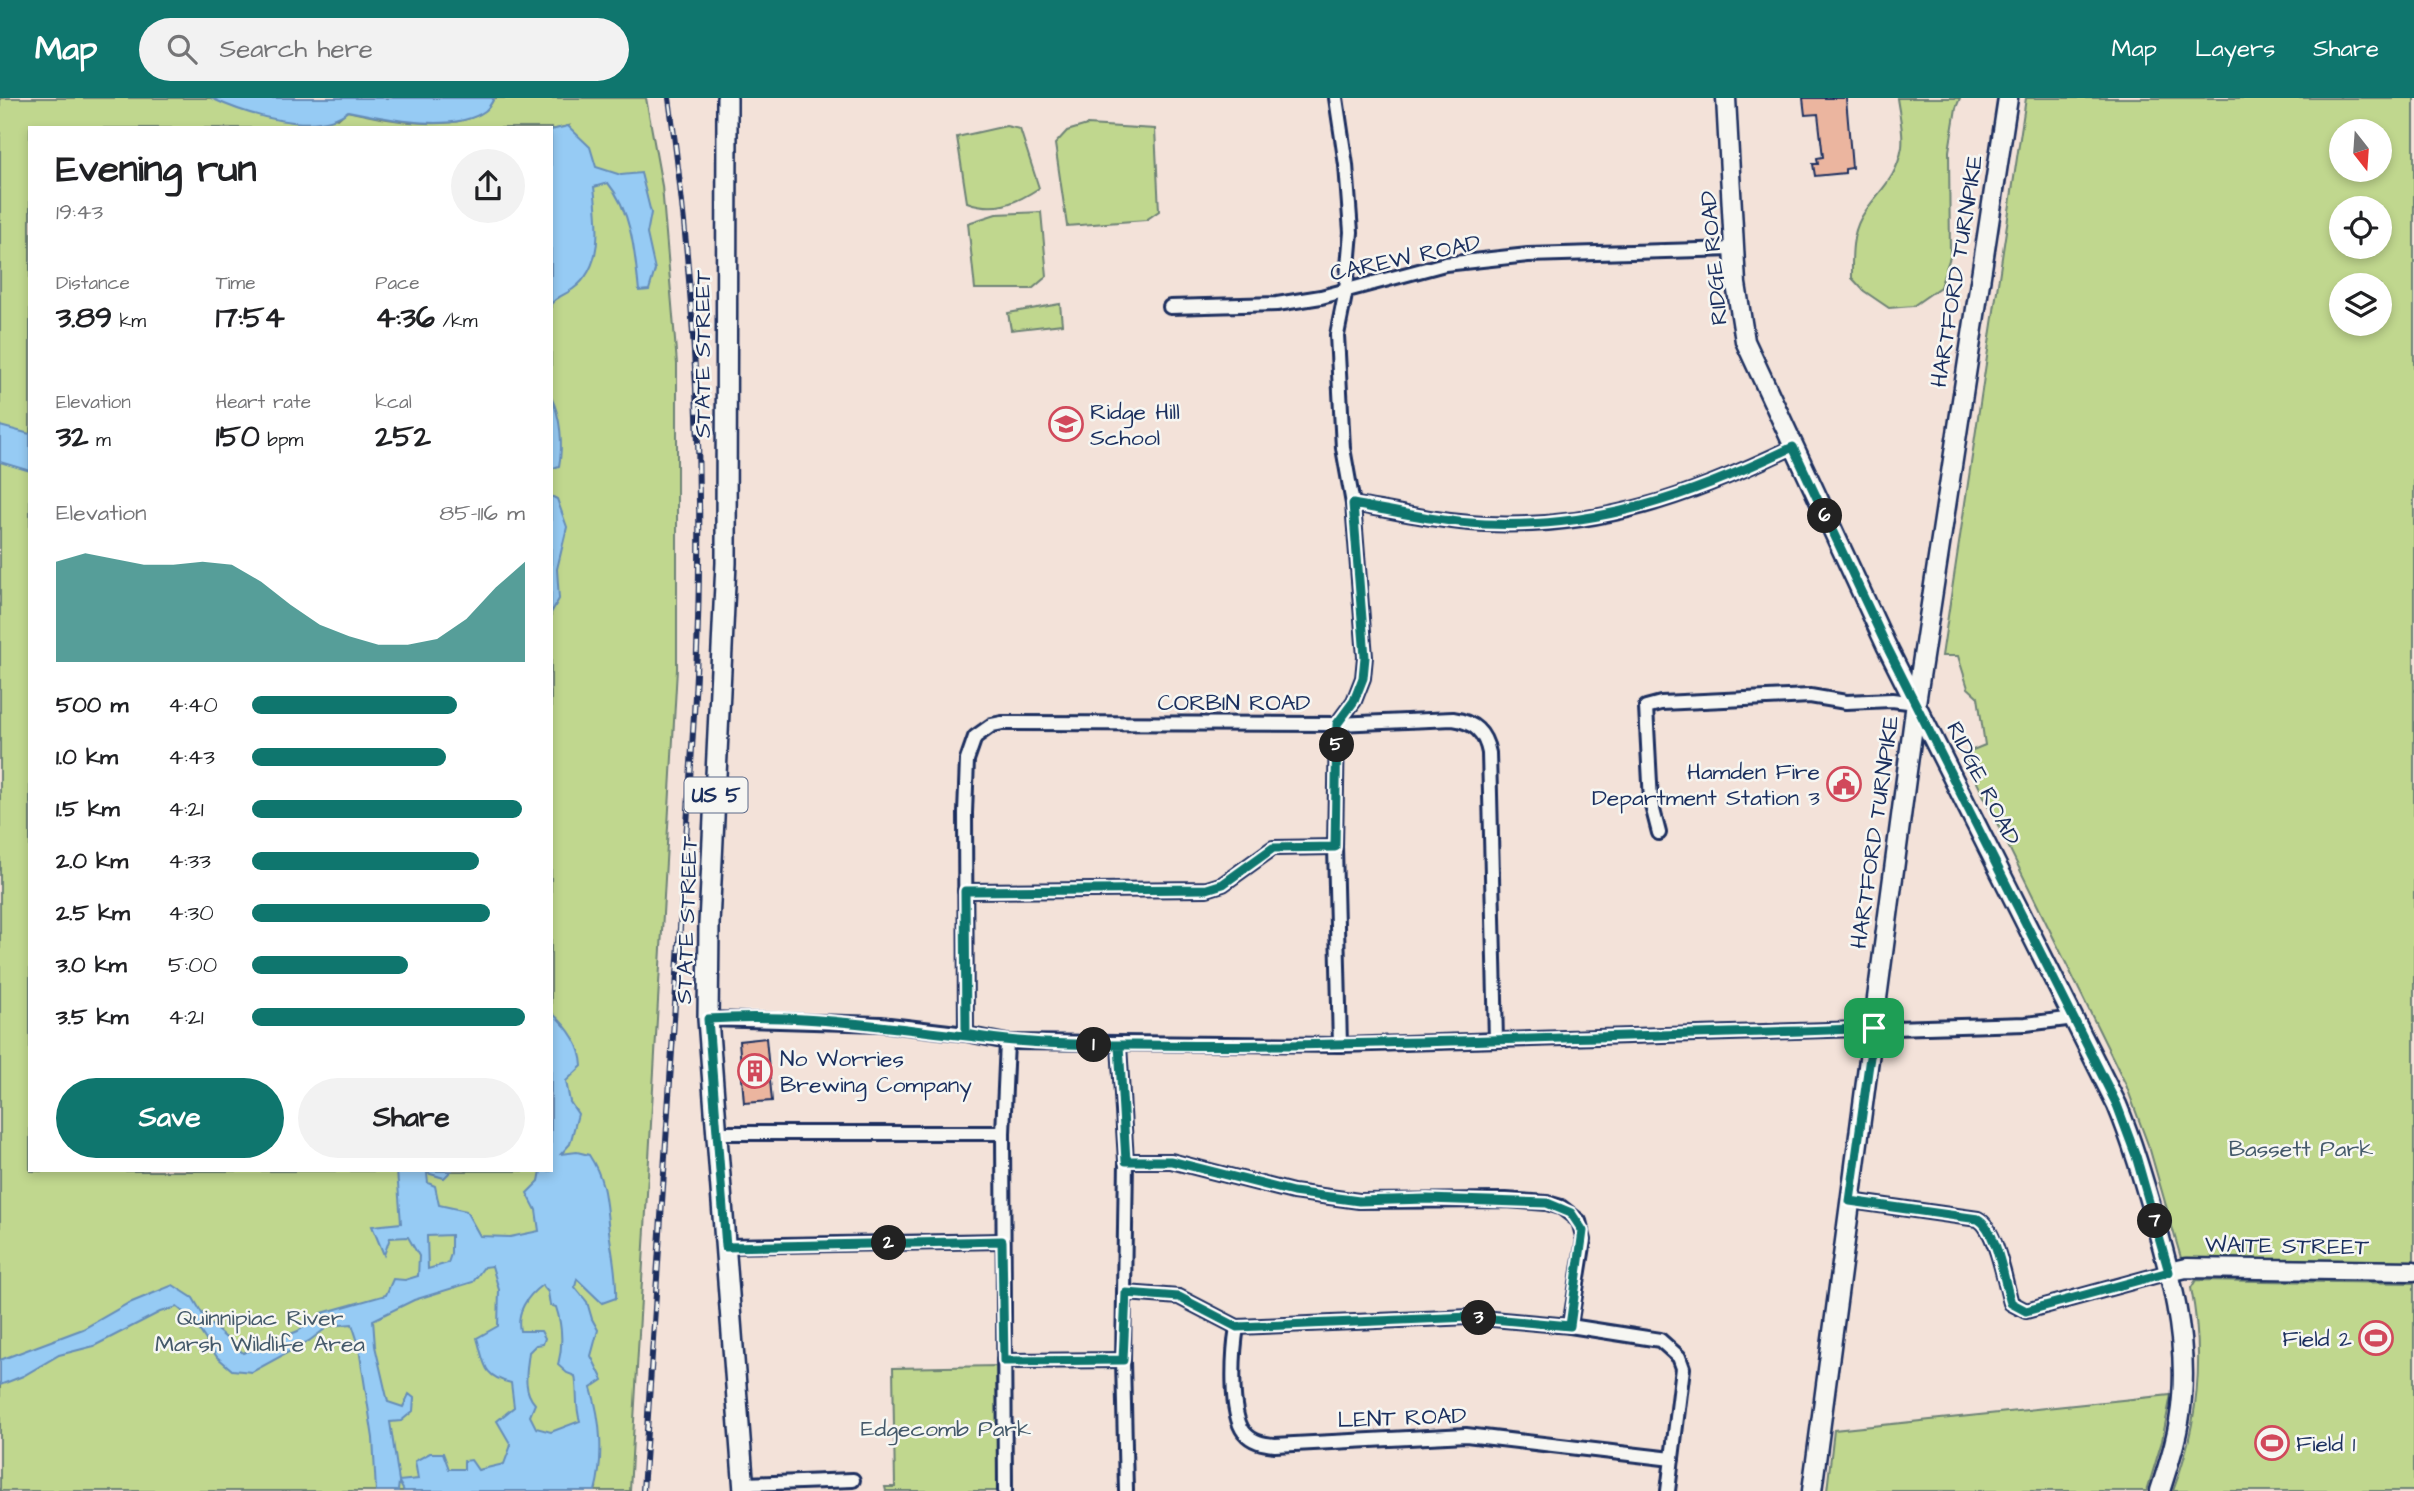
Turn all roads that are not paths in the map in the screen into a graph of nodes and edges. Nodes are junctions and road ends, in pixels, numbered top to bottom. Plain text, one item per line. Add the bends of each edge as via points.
1 (727, 98) edge
2 (1336, 98) edge
3 (1726, 98) edge
4 (2008, 98) edge
5 (1734, 249) junction
6 (1346, 290) junction
7 (1170, 307) dead end
8 (1793, 447) junction
9 (1353, 504) junction
10 (1916, 703) junction
11 (1337, 724) junction
12 (1659, 833) dead end
13 (1335, 847) junction
14 (965, 891) junction
15 (2074, 1018) junction
16 (708, 1019) junction
17 (1874, 1028) junction
18 (966, 1034) junction
19 (1496, 1040) junction
20 (1007, 1042) junction
21 (1119, 1045) junction
22 (1340, 1045) junction
23 (716, 1133) junction
24 (1003, 1133) junction
25 (1126, 1161) junction
26 (1850, 1201) junction
27 (1002, 1241) junction
28 (726, 1247) junction
29 (2414, 1271) edge
30 (2169, 1272) junction
31 (1126, 1293) junction
32 (1570, 1326) junction
33 (1237, 1327) junction
34 (1123, 1360) junction
35 (1004, 1361) junction
36 (1672, 1459) junction
37 (853, 1480) dead end
38 (744, 1488) edge
39 (1005, 1491) edge
40 (1126, 1491) edge
41 (1668, 1491) edge
42 (1812, 1491) edge
43 (2160, 1491) edge

1 - 16 main road, STATE STREET / US 5 via 726,563
2 - 6 street via 1351,232
3 - 5 main road, RIDGE ROAD
4 - 10 main road, HARTFORD TURNPIKE
5 - 6 street, CAREW ROAD via 1528,254 1445,264
5 - 8 main road, RIDGE ROAD via 1745,341
6 - 7 street, CAREW ROAD via 1277,304
6 - 9 street via 1337,335 1343,447
8 - 9 street via 1679,496 1602,517 1485,524
8 - 10 main road, RIDGE ROAD
9 - 11 street via 1365,657 1354,701
10 - 12 street via 1846,702 1810,696 1646,707 1651,802
10 - 15 main road, RIDGE ROAD
10 - 17 main road, HARTFORD TURNPIKE
11 - 13 street
11 - 14 street, CORBIN ROAD via 992,725 975,737 967,760
11 - 19 street, CORBIN ROAD via 1453,719 1471,723 1483,736 1489,753
13 - 14 street via 1273,848 1223,884 1207,889
13 - 22 street
14 - 18 street, CORBIN ROAD
15 - 17 street via 2025,1024
15 - 30 main road, RIDGE ROAD via 2123,1121
16 - 18 street via 881,1024
16 - 23 main road, STATE STREET / US 5
17 - 19 street
17 - 26 main road, HARTFORD TURNPIKE
18 - 20 street
19 - 22 street
20 - 21 street
20 - 24 street
21 - 22 street
21 - 25 street
23 - 24 street
23 - 28 main road, STATE STREET / US 5
24 - 27 street
25 - 31 street
25 - 32 street via 1171,1161 1293,1192 1359,1201 1506,1200 1561,1207 1583,1231
26 - 30 street, WAITE STREET via 1985,1223 2011,1303 2026,1311
26 - 42 main road, HARTFORD TURNPIKE
27 - 28 street
27 - 35 street
28 - 38 main road, STATE STREET / US 5
29 - 30 main road, WAITE STREET via 2186,1268
30 - 43 main road, RIDGE ROAD via 2182,1342 2183,1388 2176,1438
31 - 33 street via 1179,1297
31 - 34 street
32 - 33 street via 1470,1317
32 - 36 street via 1660,1340 1679,1357 1683,1381
33 - 36 street, LENT ROAD via 1233,1349 1236,1409 1245,1434 1259,1443 1466,1435
34 - 35 street
34 - 40 street
35 - 39 street
36 - 41 street
37 - 38 street

